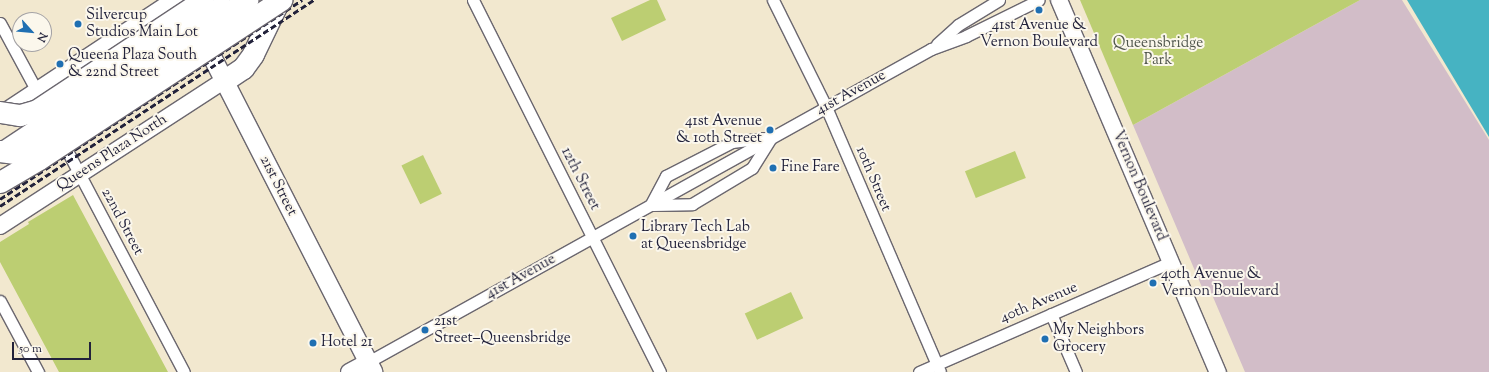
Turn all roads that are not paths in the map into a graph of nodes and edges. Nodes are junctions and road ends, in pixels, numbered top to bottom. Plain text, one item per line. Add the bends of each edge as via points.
1 (174, 0) edge
2 (183, 0) edge
3 (203, 0) edge
4 (223, 0) edge
5 (240, 0) edge
6 (248, 0) edge
7 (269, 0) edge
8 (280, 0) edge
9 (473, 0) edge
10 (773, 0) edge
11 (999, 0) edge
12 (1039, 0) edge
13 (1058, 0) edge
14 (0, 23) edge
15 (931, 49) junction
16 (225, 80) junction
17 (37, 91) junction
18 (826, 107) junction
19 (0, 113) edge
20 (771, 138) junction
21 (0, 144) edge
22 (0, 148) edge
23 (0, 152) edge
24 (0, 160) edge
25 (80, 174) junction
26 (0, 182) edge
27 (650, 205) junction
28 (0, 226) edge
29 (592, 237) junction
30 (1170, 262) junction
31 (0, 301) edge
32 (1051, 314) junction
33 (370, 367) edge
34 (938, 368) edge
35 (38, 372) edge
36 (184, 372) edge
37 (349, 372) edge
38 (660, 372) edge
39 (919, 372) edge
40 (1076, 372) edge
41 (1218, 372) edge

1 - 17 main road
2 - 16 main road, 21st Street
3 - 19 highway, bridge via 37,110 20,115
4 - 22 street, bridge
5 - 24 highway, bridge
6 - 21 highway, bridge via 44,135 21,144
7 - 23 highway, bridge via 42,147 21,154
8 - 16 highway via 253,54 243,68
8 - 26 highway, bridge
9 - 29 street, 12th Street
10 - 18 street, 10th Street
11 - 15 street, 41st Avenue via 958,25
12 - 15 street, 41st Avenue via 966,36
13 - 30 main road, Vernon Boulevard
14 - 17 street, 22nd Street
15 - 18 street, 41st Avenue
16 - 25 main road, Queens Plaza North
16 - 33 main road, 21st Street
17 - 19 main road
17 - 25 street, 22nd Street
18 - 20 street, 41st Avenue
18 - 34 street, 10th Street
20 - 27 street, 41st Avenue
20 - 27 street, 41st Avenue via 732,142 666,176
20 - 27 street, 41st Avenue via 752,168 692,204
25 - 28 main road, Queens Plaza North
25 - 36 street, 22nd Street
27 - 29 street, 41st Avenue
29 - 33 street, 41st Avenue
29 - 38 street, 12th Street
30 - 32 street, 40th Avenue
30 - 41 main road, Vernon Boulevard
31 - 35 street
32 - 34 street, 40th Avenue
32 - 40 street
33 - 37 main road, 41st Avenue
34 - 39 street, 40th Avenue

